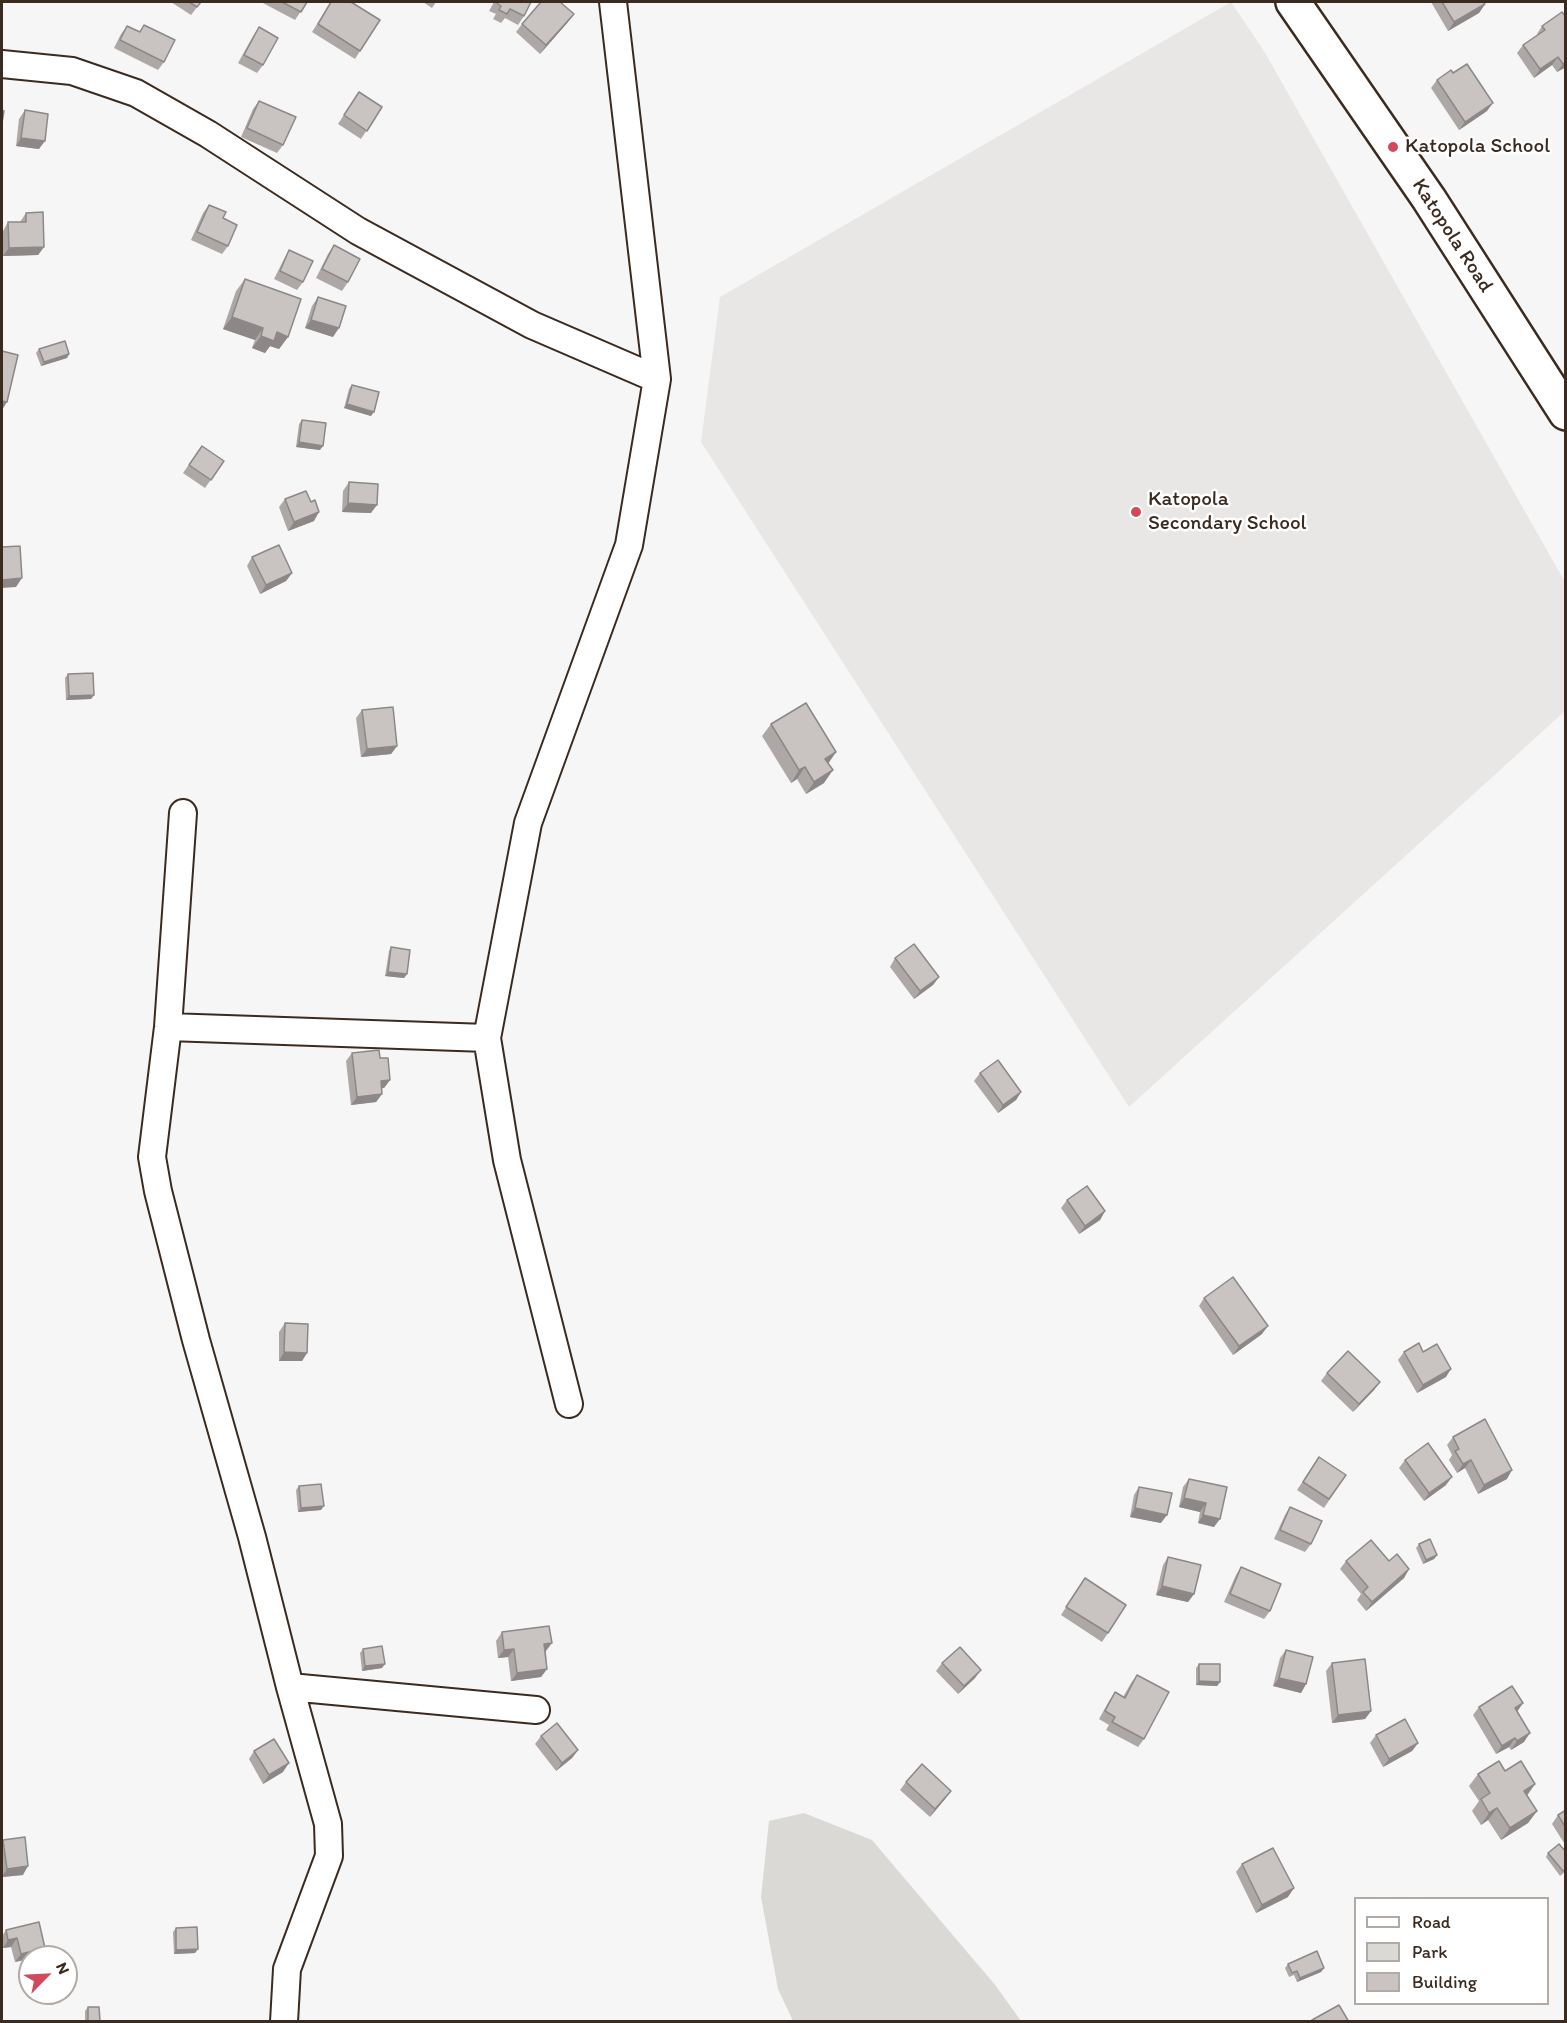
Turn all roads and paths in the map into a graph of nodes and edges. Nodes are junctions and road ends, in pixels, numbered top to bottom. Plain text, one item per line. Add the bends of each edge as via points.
1 (613, 2) edge
2 (1293, 2) edge
3 (2, 64) edge
4 (657, 379) junction
5 (1566, 413) edge
6 (183, 813) dead end
7 (168, 1027) junction
8 (486, 1038) junction
9 (569, 1404) dead end
10 (290, 1687) junction
11 (536, 1710) dead end
12 (284, 2022) edge

1 - 4 street
2 - 5 street, Katopola Road via 1429,199
3 - 4 street via 72,71 136,93 208,134 358,231 532,325
4 - 8 street via 629,545 528,823
6 - 7 street
7 - 8 street
7 - 10 street via 152,1157 196,1340
8 - 9 street via 507,1160
10 - 11 street
10 - 12 street via 328,1824 329,1856 287,1969

